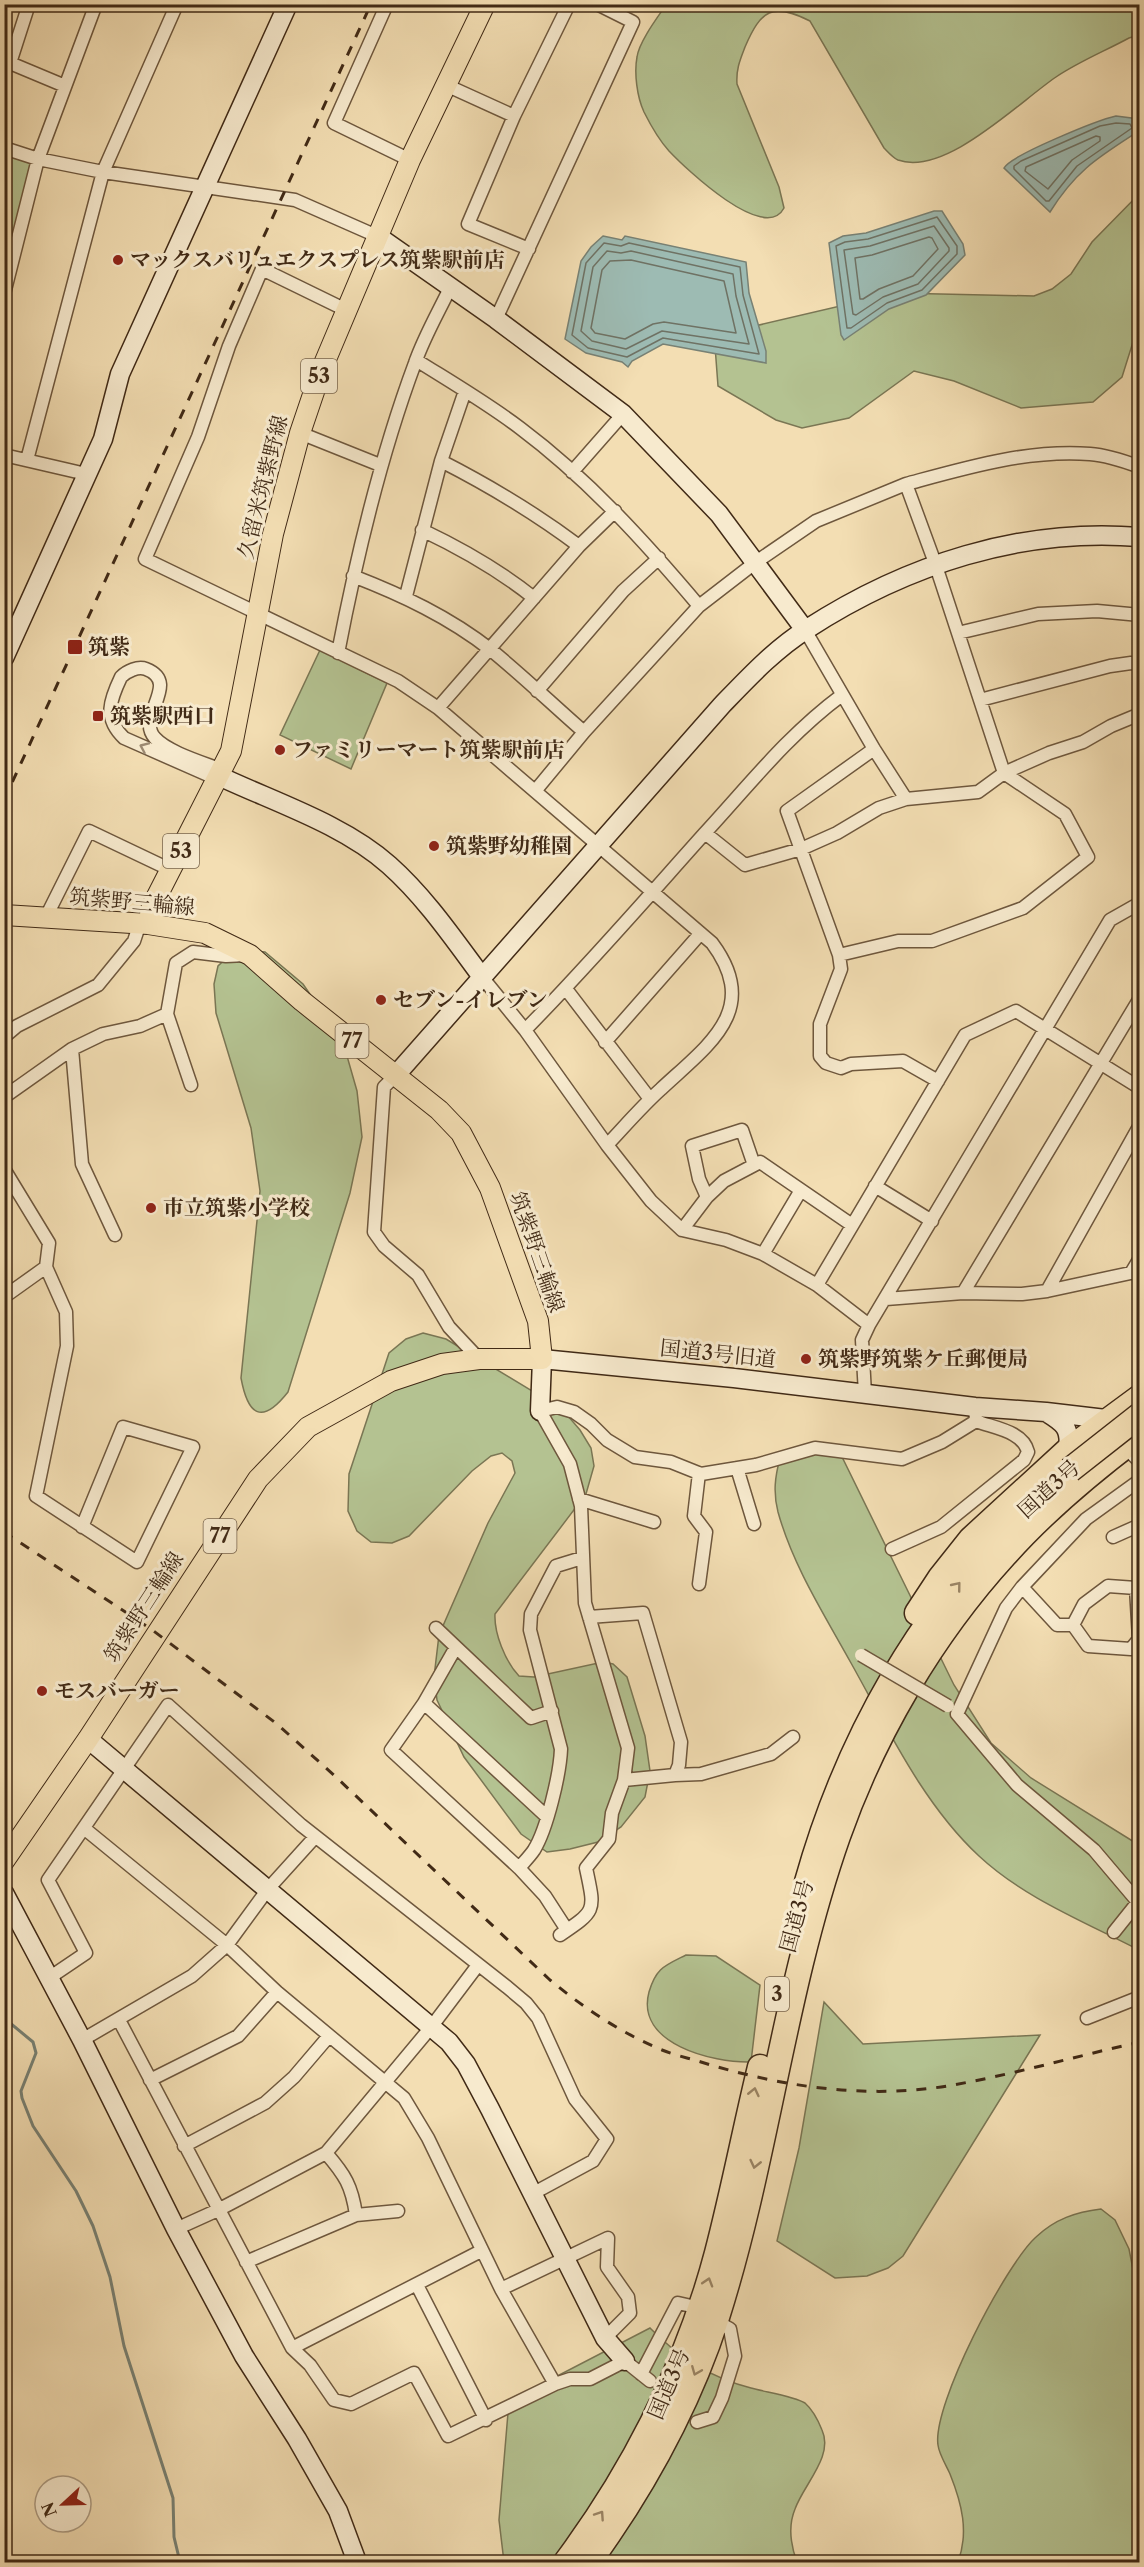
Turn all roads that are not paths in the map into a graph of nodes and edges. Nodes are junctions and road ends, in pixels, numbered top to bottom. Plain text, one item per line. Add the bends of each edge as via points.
1 (28, 4) edge
2 (96, 4) edge
3 (177, 4) edge
4 (288, 4) edge
5 (387, 4) edge
6 (485, 4) edge
7 (569, 4) edge
8 (597, 4) edge
9 (65, 86) junction
10 (448, 86) junction
11 (514, 116) junction
12 (4, 148) edge
13 (38, 159) junction
14 (410, 160) junction
15 (103, 172) junction
16 (205, 189) junction
17 (379, 237) junction
18 (528, 249) junction
19 (450, 288) junction
20 (4, 294) edge
21 (346, 310) junction
22 (496, 319) junction
23 (416, 360) junction
24 (465, 391) junction
25 (623, 414) junction
26 (300, 433) junction
27 (4, 454) edge
28 (27, 460) junction
29 (441, 461) junction
30 (380, 465) junction
31 (1140, 467) edge
32 (572, 472) junction
33 (86, 474) junction
34 (906, 484) junction
35 (615, 511) junction
36 (422, 530) junction
37 (1140, 537) edge
38 (579, 546) junction
39 (659, 558) junction
40 (756, 562) junction
41 (935, 563) junction
42 (353, 576) junction
43 (406, 596) junction
44 (534, 598) junction
45 (699, 606) junction
46 (258, 615) junction
47 (1140, 615) edge
48 (805, 630) junction
49 (958, 633) junction
50 (490, 649) junction
51 (338, 653) junction
52 (4, 658) edge
53 (1140, 665) edge
54 (537, 691) junction
55 (842, 694) junction
56 (980, 700) junction
57 (438, 708) junction
58 (1140, 714) edge
59 (584, 732) junction
60 (874, 749) junction
61 (1004, 773) junction
62 (220, 775) junction
63 (536, 790) junction
64 (906, 799) junction
65 (705, 833) junction
66 (598, 847) junction
67 (801, 849) junction
68 (171, 870) junction
69 (652, 891) junction
70 (1140, 903) edge
71 (4, 915) edge
72 (45, 919) junction
73 (144, 924) junction
74 (700, 934) junction
75 (250, 955) junction
76 (839, 955) junction
77 (482, 976) junction
78 (566, 988) junction
79 (1140, 998) edge
80 (167, 1014) junction
81 (1045, 1029) junction
82 (525, 1030) junction
83 (4, 1037) edge
84 (605, 1042) junction
85 (72, 1050) junction
86 (1101, 1063) junction
87 (395, 1076) junction
88 (938, 1081) junction
89 (191, 1085) dead end
90 (1140, 1088) edge
91 (4, 1097) edge
92 (650, 1099) junction
93 (1140, 1125) edge
94 (607, 1145) junction
95 (754, 1165) junction
96 (4, 1169) edge
97 (875, 1186) junction
98 (801, 1190) junction
99 (707, 1197) junction
100 (932, 1221) junction
101 (852, 1225) junction
102 (682, 1230) junction
103 (115, 1234) dead end
104 (763, 1254) junction
105 (1140, 1258) edge
106 (46, 1267) junction
107 (1135, 1272) edge
108 (817, 1285) junction
109 (1047, 1291) junction
110 (963, 1293) junction
111 (4, 1297) edge
112 (886, 1299) junction
113 (869, 1325) junction
114 (479, 1359) junction
115 (542, 1359) junction
116 (865, 1394) junction
117 (1140, 1397) edge
118 (540, 1411) junction
119 (1046, 1412) junction
120 (976, 1414) junction
121 (1140, 1415) edge
122 (1108, 1420) junction
123 (1140, 1422) edge
124 (1138, 1450) edge
125 (1073, 1467) junction
126 (737, 1468) junction
127 (699, 1473) junction
128 (1140, 1479) edge
129 (579, 1499) junction
130 (654, 1522) dead end
131 (754, 1524) dead end
132 (1140, 1525) edge
133 (82, 1527) junction
134 (1113, 1537) dead end
135 (892, 1549) dead end
136 (582, 1558) junction
137 (699, 1584) dead end
138 (1022, 1587) junction
139 (589, 1617) junction
140 (1073, 1625) junction
141 (436, 1628) dead end
142 (456, 1647) junction
143 (861, 1655) dead end
144 (424, 1703) junction
145 (953, 1710) junction
146 (552, 1711) junction
147 (793, 1737) dead end
148 (88, 1739) junction
149 (123, 1768) junction
150 (675, 1775) junction
151 (624, 1779) junction
152 (546, 1816) junction
153 (85, 1829) junction
154 (315, 1837) junction
155 (4, 1861) edge
156 (519, 1868) junction
157 (268, 1889) junction
158 (4, 1893) edge
159 (819, 1893) junction
160 (1139, 1902) edge
161 (1114, 1932) dead end
162 (227, 1945) junction
163 (478, 1965) junction
164 (49, 1978) junction
165 (277, 1992) junction
166 (1140, 1997) edge
167 (1087, 2018) dead end
168 (119, 2020) junction
169 (432, 2026) junction
170 (330, 2036) junction
171 (82, 2040) junction
172 (150, 2080) junction
173 (385, 2080) junction
174 (184, 2146) junction
175 (326, 2153) junction
176 (532, 2194) junction
177 (218, 2210) junction
178 (398, 2211) dead end
179 (356, 2216) junction
180 (176, 2229) junction
181 (481, 2251) junction
182 (564, 2258) junction
183 (246, 2262) junction
184 (417, 2285) junction
185 (501, 2289) junction
186 (708, 2314) junction
187 (605, 2338) junction
188 (292, 2348) junction
189 (625, 2361) junction
190 (555, 2384) junction
191 (486, 2420) junction
192 (697, 2422) dead end
193 (357, 2562) edge
194 (566, 2562) edge
195 (589, 2562) edge

1 - 9 street via 10,63
2 - 9 street
3 - 15 street
4 - 16 street
5 - 14 street via 334,123
6 - 10 main road, 久留米筑紫野線 / 53
7 - 11 street
8 - 18 street via 633,22
9 - 13 street
10 - 11 street
10 - 14 main road, 久留米筑紫野線 / 53
11 - 18 street via 468,224
12 - 13 street
13 - 15 street
13 - 20 street
14 - 17 main road, 久留米筑紫野線 / 53
15 - 16 street
15 - 28 street
16 - 17 street via 295,200
16 - 33 street via 120,374 103,439
17 - 19 street
17 - 21 main road, 久留米筑紫野線 / 53
18 - 22 street
19 - 22 street
19 - 23 street
21 - 26 main road, 久留米筑紫野線 / 53
21 - 46 street via 262,269 229,346 198,437 145,559
22 - 25 street
23 - 24 street
23 - 30 street
24 - 29 street
24 - 32 street via 520,428
25 - 32 street
25 - 40 street via 718,514
26 - 30 street
26 - 46 main road, 久留米筑紫野線 / 53 via 273,534
27 - 28 street
28 - 33 street
29 - 36 street
29 - 38 street via 530,510
30 - 42 street
31 - 34 street via 1091,454 1053,455 970,466
32 - 35 street
33 - 52 street
34 - 40 street via 816,520
34 - 41 street
35 - 38 street
35 - 39 street
36 - 43 street
36 - 44 street via 496,569
37 - 41 street via 1051,538
38 - 44 street
39 - 45 street
39 - 54 street via 623,591
40 - 45 street
40 - 48 street
41 - 48 street
41 - 49 street
42 - 43 street
42 - 51 street
43 - 50 street
44 - 50 street
45 - 59 street
46 - 51 street
46 - 62 main road, 久留米筑紫野線 / 53 via 231,751
47 - 49 street via 1097,611 1038,614
48 - 55 street
48 - 66 street via 765,661 722,705
49 - 56 street
50 - 54 street
50 - 57 street
51 - 57 street via 398,681
53 - 56 street via 1110,666
54 - 59 street
55 - 60 street
55 - 65 street via 772,757
56 - 61 street
57 - 63 street
58 - 61 street via 1083,742
59 - 63 street
60 - 64 street
60 - 67 street via 788,811
61 - 64 street via 978,792
61 - 76 street via 1065,814 1088,857 1023,908 932,942 897,941
62 -> 62 street via 117,732 110,707 121,677 137,668 155,674 161,689 149,722 154,738
62 - 68 main road, 久留米筑紫野線 / 53
62 - 77 street via 344,834 388,864 422,899
63 - 66 street
64 - 67 street via 879,808
65 - 67 street via 745,865
65 - 69 street
66 - 69 street
66 - 77 street
67 - 76 street
68 - 72 street via 89,831
68 - 73 main road, 久留米筑紫野線 / 53
69 - 74 street
69 - 78 street
70 - 81 street via 1110,920
71 - 72 main road, 筑紫野三輪線 / 77
72 - 73 main road, 筑紫野三輪線 / 77
73 - 75 main road, 筑紫野三輪線 / 77 via 205,933
73 - 83 street via 98,985 17,1026
74 - 84 street
74 - 92 street via 723,958 732,978 732,1002 711,1042
75 - 80 street via 193,952 177,963
75 - 87 main road, 筑紫野三輪線 / 77
76 - 88 street via 841,969 820,1024 820,1056 826,1063 841,1068 851,1064 903,1062
77 - 82 street
77 - 87 street
78 - 82 street
78 - 84 street
79 - 86 street
80 - 85 street via 140,1026 103,1034
80 - 89 street
81 - 86 street
81 - 88 street via 1016,1011 984,1025 965,1035
81 - 100 street
82 - 94 street
84 - 92 street
85 - 91 street
85 - 103 street via 82,1164
86 - 90 street
86 - 110 street
87 - 114 street via 384,1087 374,1232 384,1246 418,1275 449,1327
87 - 115 main road, 筑紫野三輪線 / 77 via 447,1118 477,1160 538,1322
88 - 97 street
92 - 94 street
93 - 109 street
94 - 102 street via 651,1202
95 - 98 street via 760,1162
95 - 99 street via 724,1181
95 - 99 street via 741,1131 692,1146
96 - 106 street via 49,1243
97 - 100 street
97 - 101 street
98 - 101 street
98 - 104 street
99 - 102 street
100 - 112 street
101 - 108 street
102 - 104 street
104 - 108 street
105 - 107 street
106 - 111 street
106 - 133 street via 66,1312 67,1346 36,1497
107 - 109 street
108 - 113 street
109 - 110 street
110 - 112 street
112 - 113 street
113 - 116 street via 862,1340
114 - 115 main road, 筑紫野三輪線 / 77
114 - 148 main road, 筑紫野三輪線 / 77 via 442,1364 391,1382 308,1427 246,1495
115 - 116 street, 国道3号旧道
115 - 118 street
116 - 120 street, 国道3号旧道
117 - 122 highway
118 - 127 street via 557,1407 574,1412 635,1457 671,1462
118 - 129 street via 570,1464
119 - 120 street, 国道3号旧道
119 - 122 street, 国道3号旧道
119 - 125 street via 1062,1422 1070,1436
120 - 126 street via 942,1442 902,1459 815,1448
120 - 135 street via 1019,1436 1028,1452 1024,1460 941,1527
121 - 125 highway, 国道3号 / 3, bridge
122 - 123 street, 国道3号旧道
122 - 125 highway
124 - 125 highway, 国道3号 / 3
124 - 159 highway via 1027,1552 982,1602 951,1645 870,1784
125 - 159 highway, 国道3号 / 3 via 1041,1517 944,1629 903,1695 860,1779
186 -> 125 highway, 国道3号 / 3 via 717,2254 775,2002 829,1809 845,1770 887,1685 932,1617 990,1544
126 - 127 street
126 - 131 street
127 - 137 street via 694,1516 706,1532
128 - 138 street via 1086,1519
129 - 130 street
129 - 136 street
132 - 134 street
133 - 133 street via 137,1562 193,1447 123,1427
136 - 139 street
136 - 146 street via 556,1566 531,1614 530,1630
138 - 140 street via 1057,1625
138 - 145 street via 1006,1608
139 - 150 street via 643,1613 681,1742
139 - 151 street via 628,1748
140 - 140 street via 1084,1604 1108,1586 1136,1588 1139,1639 1131,1649 1088,1646
141 - 142 street
142 - 144 street
142 - 146 street via 531,1718
143 - 145 street, bridge
144 - 152 street
144 - 156 street via 391,1750
145 - 160 street via 1017,1785 1094,1850
146 - 152 street via 561,1749 560,1767
147 - 150 street via 771,1754 701,1774
148 - 149 street
148 - 155 main road, 筑紫野三輪線 / 77
149 - 153 street
149 - 154 street via 168,1705
149 - 157 street
150 - 151 street
151 - 156 street via 612,1813 609,1839 586,1868 593,1904 587,1916 564,1933 545,1896
152 - 156 street via 534,1851
153 - 162 street
153 - 164 street via 48,1880 86,1953
154 - 157 street
154 - 163 street
157 - 162 street
157 - 169 street
158 - 164 street
159 -> 186 highway, 国道3号 / 3 via 734,2260
160 - 161 street
162 - 165 street
162 - 168 street via 192,1976
163 - 169 street
163 - 176 street via 526,2003 538,2018 575,2099 607,2139 594,2161
164 - 171 street
165 - 170 street
165 - 172 street via 238,2036
166 - 167 street
168 - 171 street
168 - 172 street
169 - 173 street
169 - 176 street via 466,2064
170 - 173 street
170 - 174 street via 265,2103
171 - 180 street
172 - 174 street
173 - 175 street
173 - 181 street via 404,2098 428,2138
174 - 177 street
175 - 177 street
175 - 179 street via 353,2191
176 - 182 street
177 - 180 street
177 - 183 street
178 - 179 street
179 - 183 street
180 - 193 street via 244,2356 338,2511
181 - 184 street
181 - 185 street
182 - 185 street
182 - 187 street
182 - 187 street via 608,2238 607,2267 628,2297 630,2313
183 - 188 street
184 - 188 street
184 - 191 street
185 - 190 street
186 - 189 street via 678,2304 646,2378
186 - 192 street via 730,2329 735,2356 713,2417
194 -> 186 highway, 国道3号 / 3 via 603,2513
186 -> 195 highway, 国道3号 / 3 via 688,2391 617,2524
187 - 189 street
188 - 191 street via 310,2365 334,2400 351,2404 414,2373 448,2436
189 - 190 street via 590,2379
190 - 191 street

